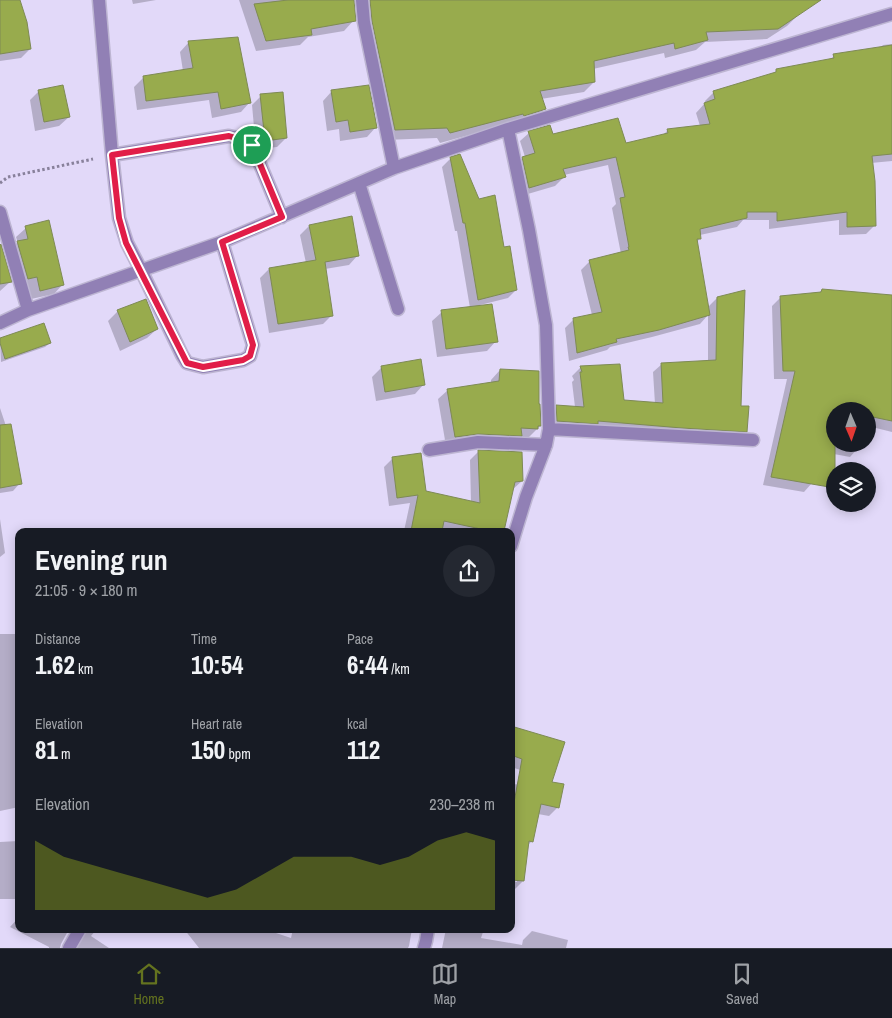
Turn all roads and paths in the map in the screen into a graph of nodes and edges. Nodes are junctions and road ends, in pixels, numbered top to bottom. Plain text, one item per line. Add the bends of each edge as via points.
1 (99, 0) edge
2 (362, 0) edge
3 (892, 14) edge
4 (508, 129) junction
5 (112, 155) junction
6 (394, 168) junction
7 (0, 183) edge
8 (359, 183) junction
9 (0, 212) edge
10 (282, 217) junction
11 (222, 242) junction
12 (141, 270) junction
13 (398, 309) dead end
14 (28, 310) junction
15 (0, 323) edge
16 (549, 429) junction
17 (753, 440) dead end
18 (546, 445) junction
19 (429, 450) dead end
20 (515, 533) edge
21 (78, 933) edge
22 (427, 933) edge
23 (69, 948) edge
24 (424, 948) edge

1 - 5 street
2 - 6 street
3 - 4 street
4 - 6 street
4 - 16 street via 546,325
5 - 7 path via 8,178
5 - 10 street via 229,136 242,140 252,145
5 - 12 street via 119,218 126,243
6 - 8 street
8 - 10 street
8 - 13 street
9 - 14 street
10 - 11 street
11 - 12 street
11 - 12 street via 253,345 250,356 243,360 203,367 187,363
12 - 14 street
14 - 15 street
16 - 17 street
16 - 18 street
18 - 19 street via 478,442
18 - 20 street
21 - 23 street
22 - 24 street

